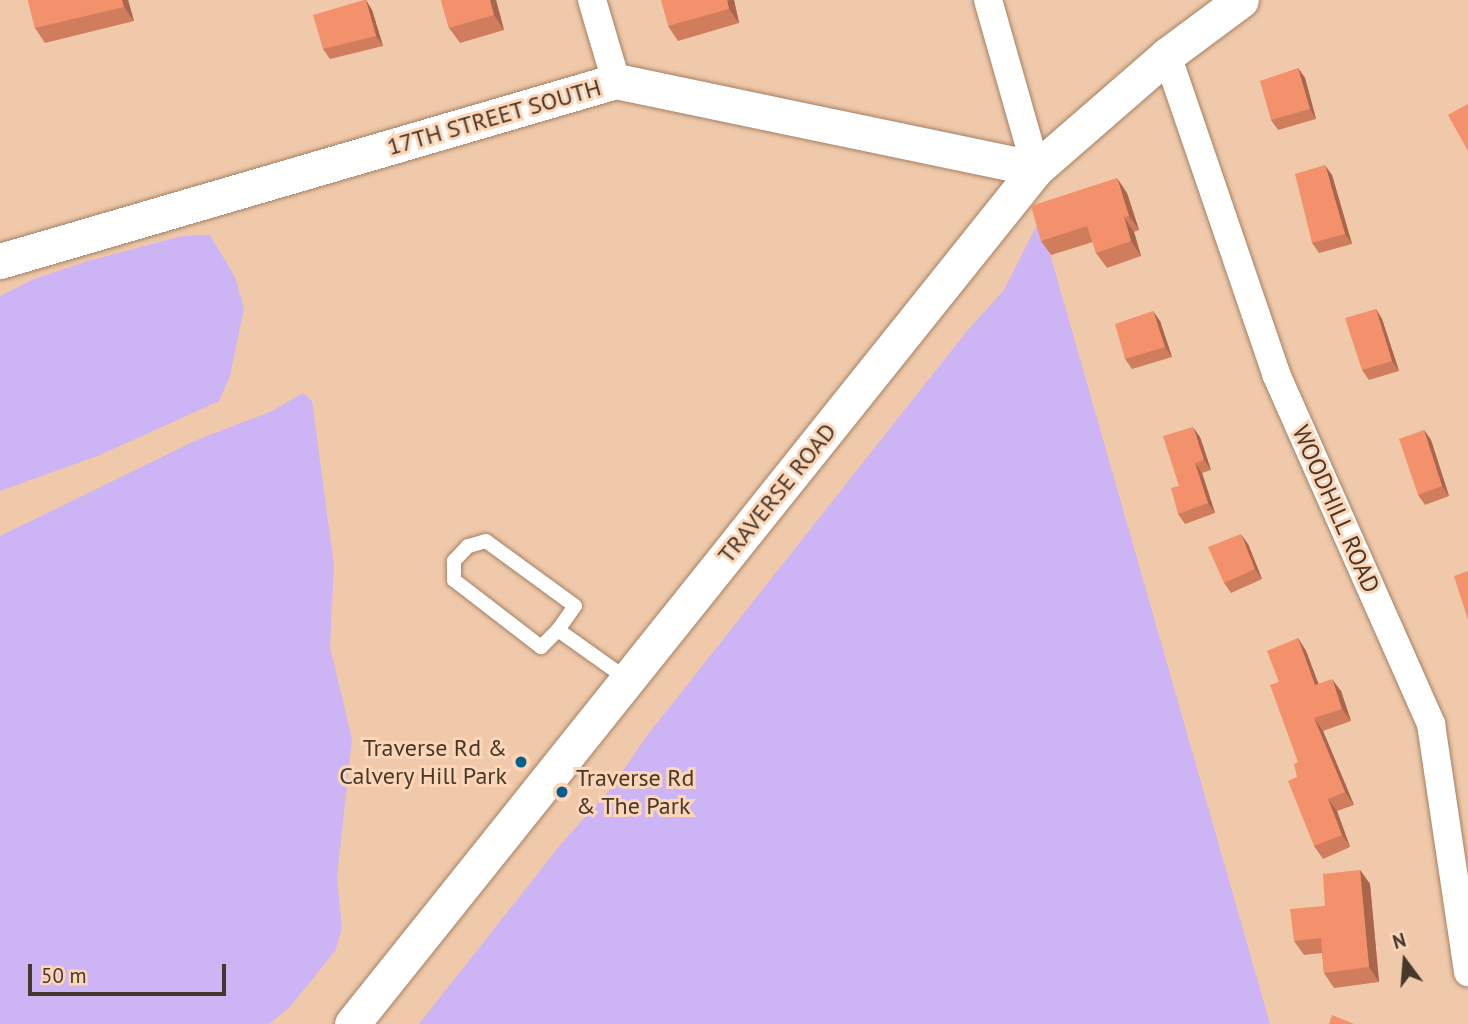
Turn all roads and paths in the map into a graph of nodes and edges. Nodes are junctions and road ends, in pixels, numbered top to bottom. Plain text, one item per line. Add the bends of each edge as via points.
1 (592, 0) edge
2 (988, 0) edge
3 (1241, 0) edge
4 (1167, 55) junction
5 (616, 81) junction
6 (1036, 169) junction
7 (0, 260) edge
8 (558, 629) junction
9 (628, 679) junction
10 (1468, 972) edge
11 (352, 1024) edge

1 - 5 street
2 - 6 street
3 - 4 street, TRAVERSE ROAD
4 - 6 street, TRAVERSE ROAD
4 - 10 street, WOODHILL ROAD via 1276,374 1432,724
5 - 6 street, 17TH STREET SOUTH
5 - 7 street, 17TH STREET SOUTH
6 - 9 street, TRAVERSE ROAD
8 - 8 lane via 541,647 454,580 454,561 468,546 486,541 575,606
8 - 9 lane
9 - 11 street, TRAVERSE ROAD

